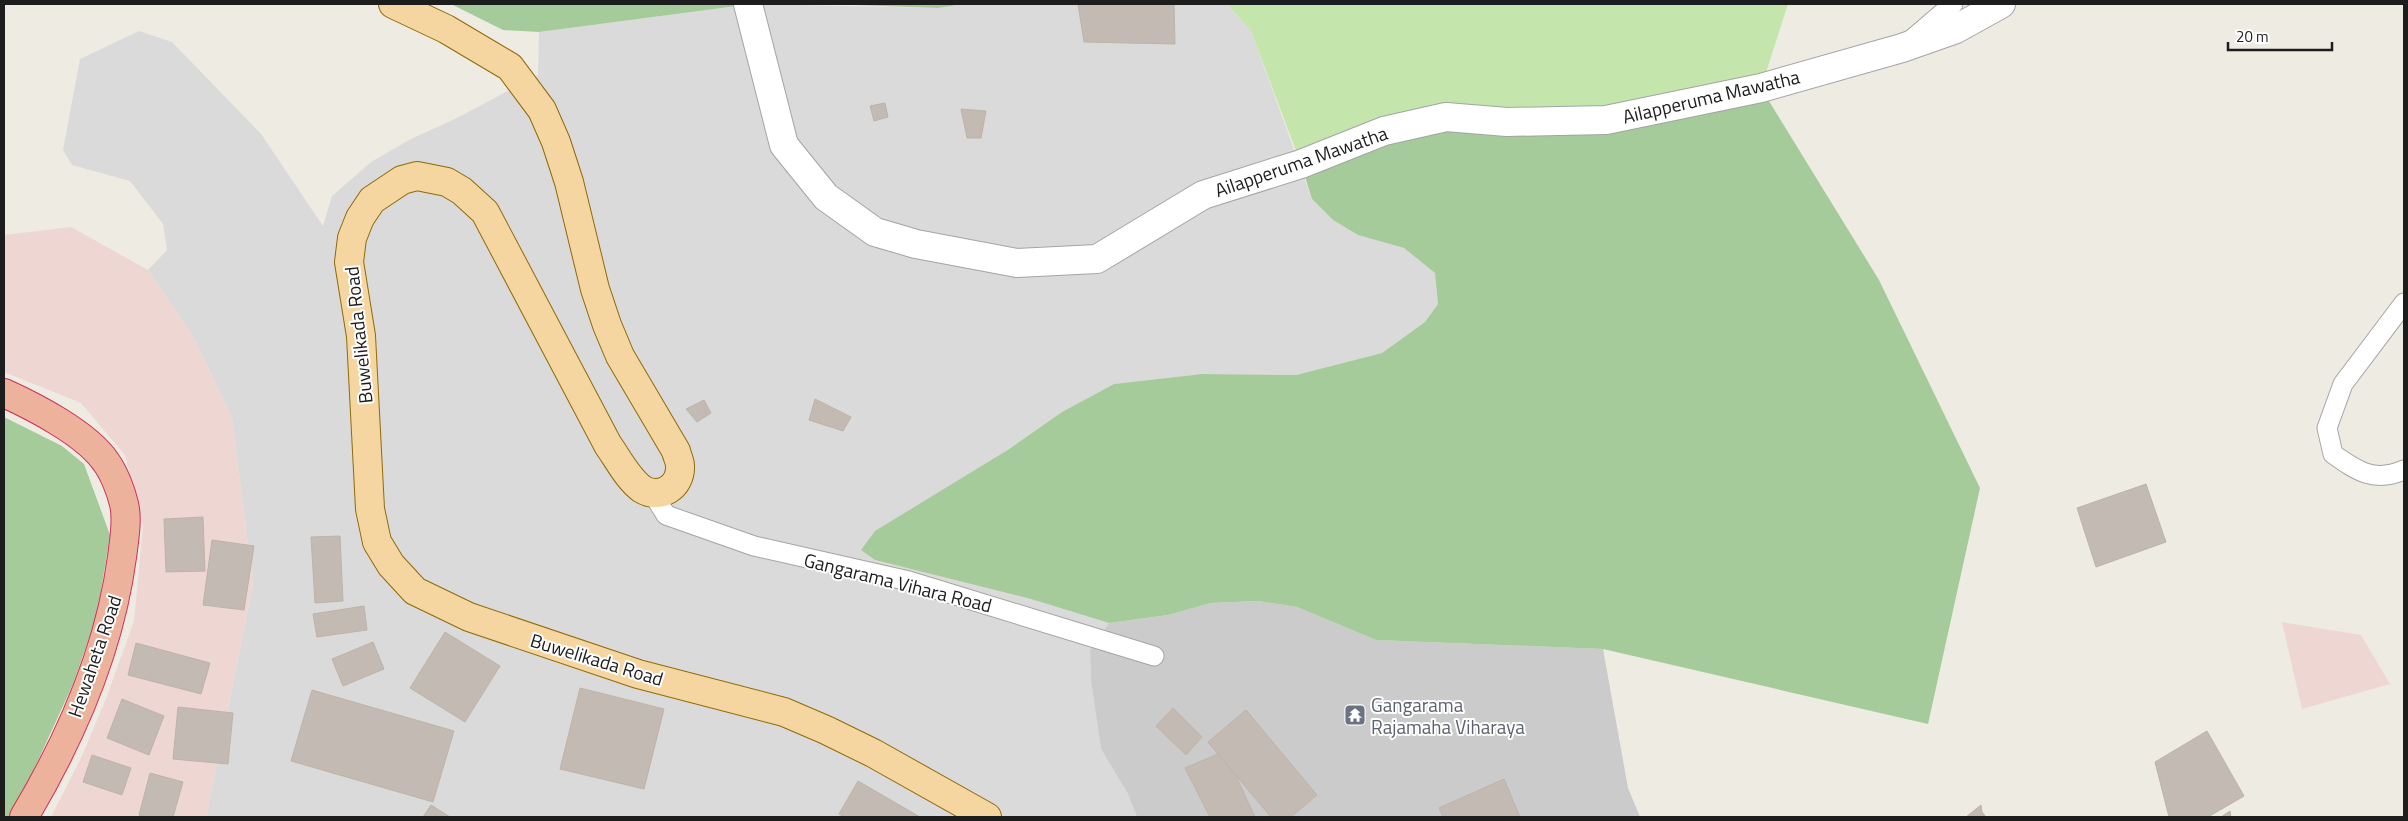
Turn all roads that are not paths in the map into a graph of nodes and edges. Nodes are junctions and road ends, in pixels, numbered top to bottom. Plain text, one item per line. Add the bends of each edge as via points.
1 (393, 4) edge
2 (748, 4) edge
3 (1952, 4) edge
4 (2001, 4) edge
5 (1902, 48) junction
6 (2404, 303) edge
7 (4, 392) edge
8 (2404, 470) edge
9 (653, 494) junction
10 (1154, 656) dead end
11 (24, 817) edge
12 (987, 817) edge

1 - 9 main road via 446,29 510,67 542,110 570,182 595,289 616,348 676,451 680,466 678,478 672,488
2 - 5 street, Ailapperuma Mawatha via 784,145 826,197 875,232 916,244 1017,263 1097,259 1203,195 1301,164 1384,131 1446,117 1507,122 1606,120 1761,88
3 - 5 lane
4 - 5 street, Ailapperuma Mawatha via 1956,29
6 - 8 lane via 2342,384 2327,428 2333,454 2361,474 2390,476
7 - 11 highway, Hewaheta Road via 37,408 90,445 106,462 124,505 120,573 108,630 73,721
9 - 10 lane, Gangarama Vihara Road via 666,515 754,546 909,581
9 - 12 main road, Buwelikada Road via 632,479 608,445 485,212 447,182 416,176 402,180 372,200 352,238 349,262 361,336 370,509 377,542 391,566 415,592 469,617 579,656 784,712 873,753

